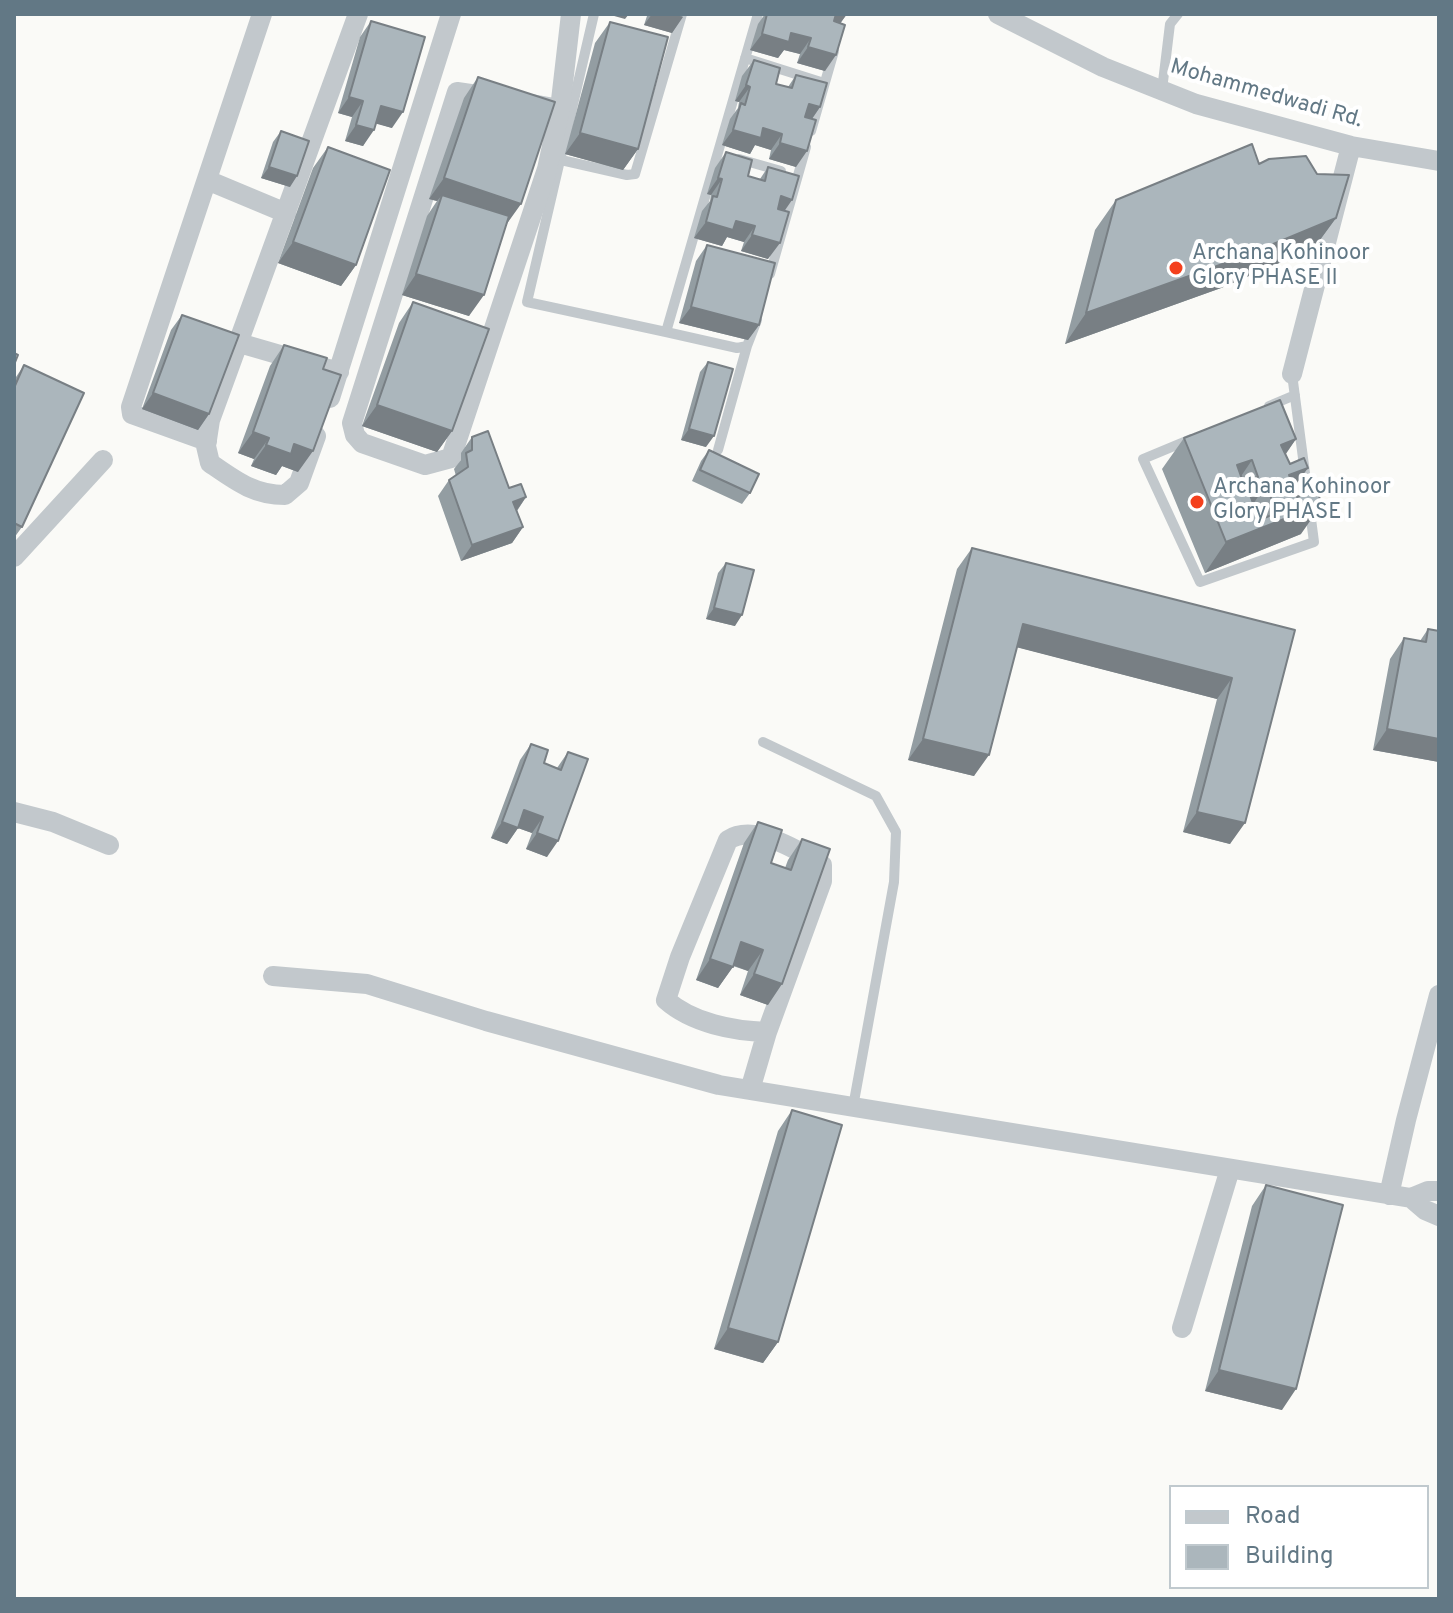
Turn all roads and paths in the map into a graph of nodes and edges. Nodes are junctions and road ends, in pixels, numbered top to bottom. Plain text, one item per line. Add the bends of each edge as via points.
1 (262, 14) edge
2 (451, 14) edge
3 (571, 14) edge
4 (682, 14) edge
5 (758, 14) edge
6 (998, 14) edge
7 (1178, 14) edge
8 (592, 19) edge
9 (361, 20) edge
10 (605, 27) edge
11 (836, 41) edge
12 (659, 42) edge
13 (673, 45) junction
14 (745, 58) junction
15 (824, 83) junction
16 (1162, 90) junction
17 (560, 109) junction
18 (1351, 146) junction
19 (718, 152) junction
20 (561, 160) junction
21 (1439, 161) edge
22 (798, 176) junction
23 (207, 180) junction
24 (286, 213) junction
25 (691, 245) junction
26 (704, 249) edge
27 (758, 264) edge
28 (772, 267) junction
29 (768, 282) edge
30 (760, 311) edge
31 (666, 332) junction
32 (239, 343) junction
33 (747, 346) junction
34 (339, 372) junction
35 (1293, 385) junction
36 (1253, 412) edge
37 (1198, 436) edge
38 (207, 441) junction
39 (718, 450) edge
40 (103, 460) dead end
41 (14, 557) edge
42 (763, 742) dead end
43 (14, 812) edge
44 (109, 845) dead end
45 (273, 976) dead end
46 (1439, 995) edge
47 (767, 1032) junction
48 (750, 1090) junction
49 (853, 1107) junction
50 (1230, 1169) junction
51 (1439, 1191) edge
52 (1389, 1195) junction
53 (1411, 1198) junction
54 (1439, 1216) edge
55 (1182, 1328) dead end

1 - 23 street
2 - 34 street via 434,45
3 - 17 street
4 - 13 lane
5 - 14 lane
6 - 16 street, Mohammedwadi Rd.
7 - 16 lane via 1170,24
8 - 10 lane
8 - 20 lane
9 - 24 street
11 - 15 lane
12 - 13 lane
13 - 20 lane via 635,174
14 - 15 lane
14 - 19 lane
15 - 22 lane
16 - 18 street, Mohammedwadi Rd.
17 - 17 street via 547,169 451,458 425,465 362,443 352,423 457,92
18 - 21 street, Mohammedwadi Rd.
18 - 35 street
19 - 22 lane
19 - 25 lane
20 - 31 lane via 527,302
22 - 28 lane
23 - 24 street
23 - 38 street via 131,407 132,414
24 - 32 street
25 - 26 lane
25 - 31 lane
27 - 28 lane
28 - 29 lane
30 - 33 lane
31 - 33 lane
32 - 34 street
32 - 38 street
33 - 39 lane
34 - 38 street via 299,483 285,495 265,495 210,463
35 - 36 lane
35 - 37 lane via 1314,542 1200,582 1143,459
40 - 41 street
42 - 49 lane via 876,796 896,832 894,882
43 - 44 street
45 - 48 street via 367,984
46 - 52 street
47 - 47 street via 822,881 822,865 799,850 749,832 728,840 666,1000 680,1013 742,1031
47 - 48 street
48 - 49 street
49 - 50 street
50 - 52 street
50 - 55 street
51 - 53 street
52 - 53 street
53 - 54 street

